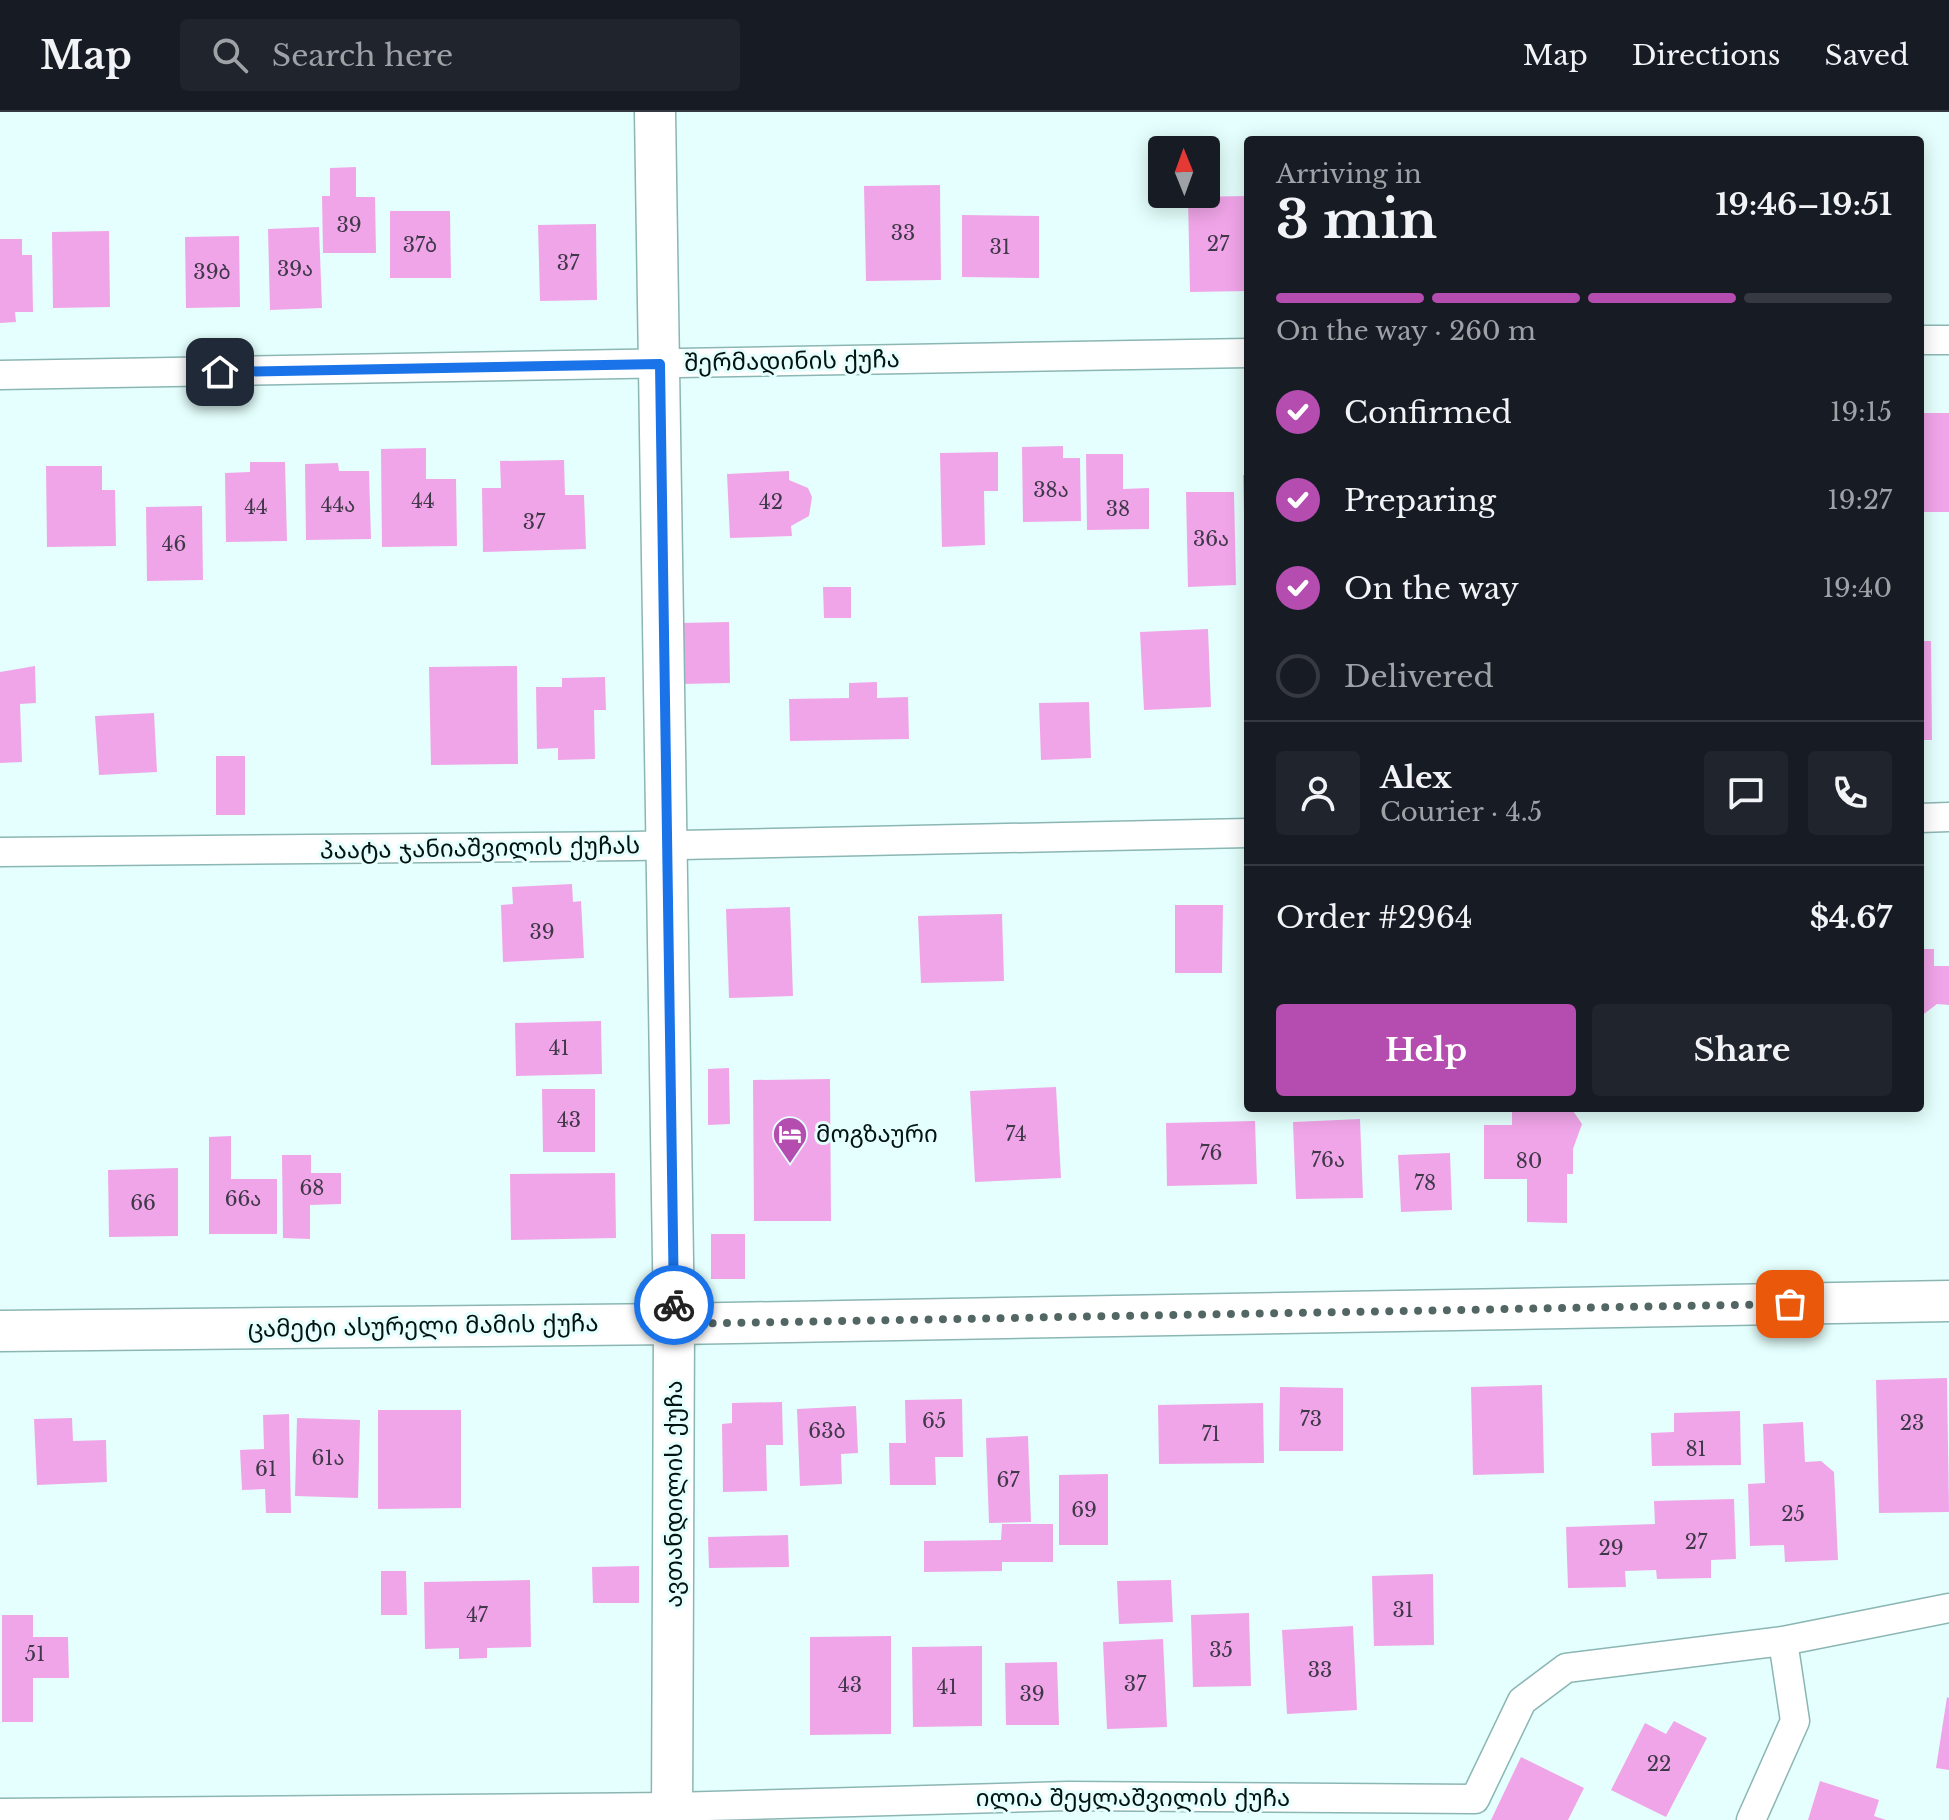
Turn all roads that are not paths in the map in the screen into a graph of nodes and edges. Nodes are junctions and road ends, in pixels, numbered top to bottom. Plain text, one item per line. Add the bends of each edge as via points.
1 (655, 112) edge
2 (1924, 340) edge
3 (1949, 340) edge
4 (1244, 353) edge
5 (660, 364) junction
6 (0, 375) edge
7 (1949, 817) edge
8 (1924, 818) edge
9 (1244, 833) edge
10 (669, 846) junction
11 (0, 852) edge
12 (1949, 1301) edge
13 (674, 1324) junction
14 (0, 1331) edge
15 (1949, 1608) edge
16 (1783, 1641) junction
17 (1469, 1809) edge
18 (0, 1813) edge
19 (672, 1813) edge
20 (1751, 1820) edge

1 - 5 street, ავთანდილის ქუჩა
2 - 3 street
4 - 5 street, შერმადინის ქუჩა
5 - 6 street, შერმადინის ქუჩა
5 - 10 street, ავთანდილის ქუჩა
7 - 8 street
9 - 10 street, პაატა ჯანიაშვილის ქუჩას
10 - 11 street, პაატა ჯანიაშვილის ქუჩას
10 - 13 street, ავთანდილის ქუჩა
12 - 13 street, ცამეტი ასურელი მამის ქუჩა
13 - 14 street, ცამეტი ასურელი მამის ქუჩა
13 - 19 street, ავთანდილის ქუჩა
15 - 16 street, ილია შეყლაშვილის ქუჩა
16 - 17 street, ილია შეყლაშვილის ქუჩა via 1566,1668 1522,1701
16 - 20 street via 1795,1721
17 - 19 street, ილია შეყლაშვილის ქუჩა via 1068,1796
18 - 19 street, ილია შეყლაშვილის ქუჩა

